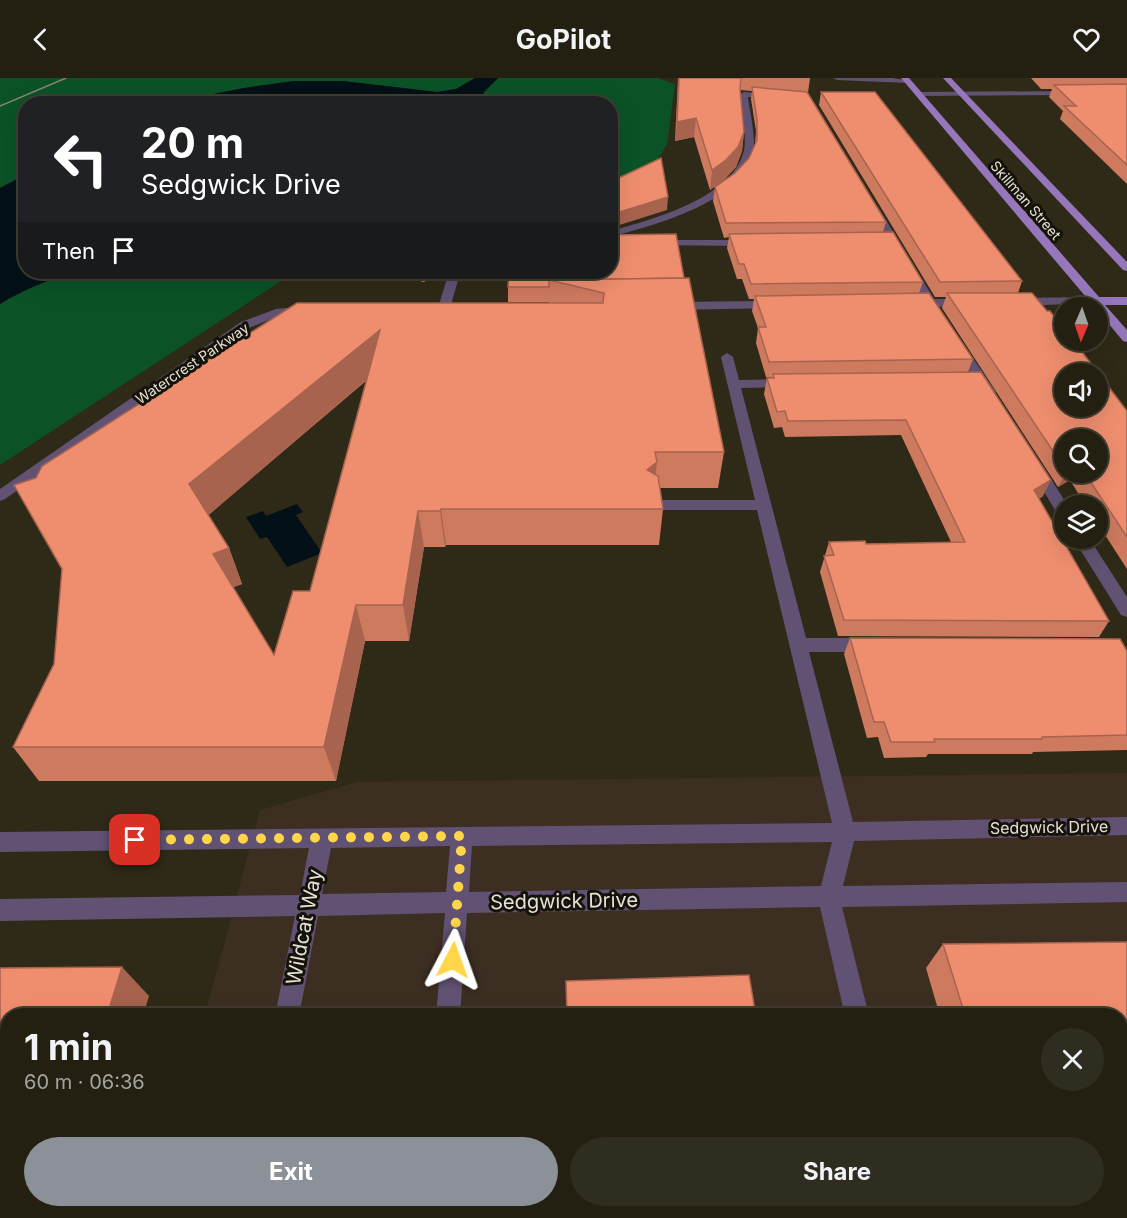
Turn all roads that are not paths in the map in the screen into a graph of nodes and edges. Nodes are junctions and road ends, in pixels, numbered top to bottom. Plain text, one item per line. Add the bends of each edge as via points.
1 (837, 78) edge
2 (947, 78) edge
3 (907, 80) edge
4 (1080, 93) edge
5 (918, 94) junction
6 (961, 94) junction
7 (791, 96) edge
8 (869, 201) edge
9 (618, 232) edge
10 (894, 241) junction
11 (764, 242) edge
12 (882, 242) edge
13 (646, 243) edge
14 (618, 244) edge
15 (622, 244) edge
16 (1127, 268) edge
17 (453, 279) edge
18 (1091, 297) edge
19 (1127, 301) edge
20 (1054, 302) edge
21 (1108, 302) edge
22 (930, 303) junction
23 (977, 303) edge
24 (1001, 303) edge
25 (895, 304) edge
26 (788, 305) edge
27 (657, 306) edge
28 (444, 308) edge
29 (322, 310) edge
30 (1108, 317) edge
31 (1127, 338) edge
32 (727, 357) dead end
33 (804, 383) edge
34 (734, 384) junction
35 (993, 400) edge
36 (1029, 456) edge
37 (0, 496) edge
38 (1054, 496) edge
39 (654, 505) edge
40 (764, 505) junction
41 (1088, 549) edge
42 (1127, 611) edge
43 (799, 645) junction
44 (892, 645) edge
45 (1127, 826) edge
46 (845, 832) junction
47 (462, 836) junction
48 (322, 838) junction
49 (0, 842) edge
50 (1127, 892) edge
51 (829, 898) junction
52 (456, 903) junction
53 (307, 906) junction
54 (0, 910) edge
55 (288, 1008) edge
56 (449, 1008) edge
57 (855, 1008) edge

1 - 3 street
2 - 6 main road, Skillman Street
3 - 5 main road, Skillman Street
4 - 6 street
5 - 6 street
5 - 18 main road, Skillman Street
6 - 16 main road, Skillman Street
7 - 9 street via 744,94 749,152 740,173 698,204 658,222
8 - 10 street
10 - 12 street
10 - 22 street
11 - 13 street
14 - 15 street
17 - 28 street
19 - 21 main road
20 - 24 street
22 - 23 street
22 - 25 street
22 - 35 street via 976,381
26 - 27 street
29 - 37 street, Watercrest Parkway via 276,313 245,325
30 - 31 main road, Skillman Street
32 - 34 street
33 - 34 street
34 - 40 street
36 - 38 street
39 - 40 street
40 - 43 street
41 - 42 street
43 - 44 street
43 - 46 street
45 - 46 street, Sedgwick Drive
46 - 47 street, Sedgwick Drive
46 - 51 street
47 - 48 street, Sedgwick Drive
47 - 52 street
48 - 49 street, Sedgwick Drive
48 - 53 street, Wildcat Way
50 - 51 street, Sedgwick Drive
51 - 52 street, Sedgwick Drive
51 - 57 street
52 - 53 street, Sedgwick Drive
52 - 56 street
53 - 54 street, Sedgwick Drive
53 - 55 street, Wildcat Way

